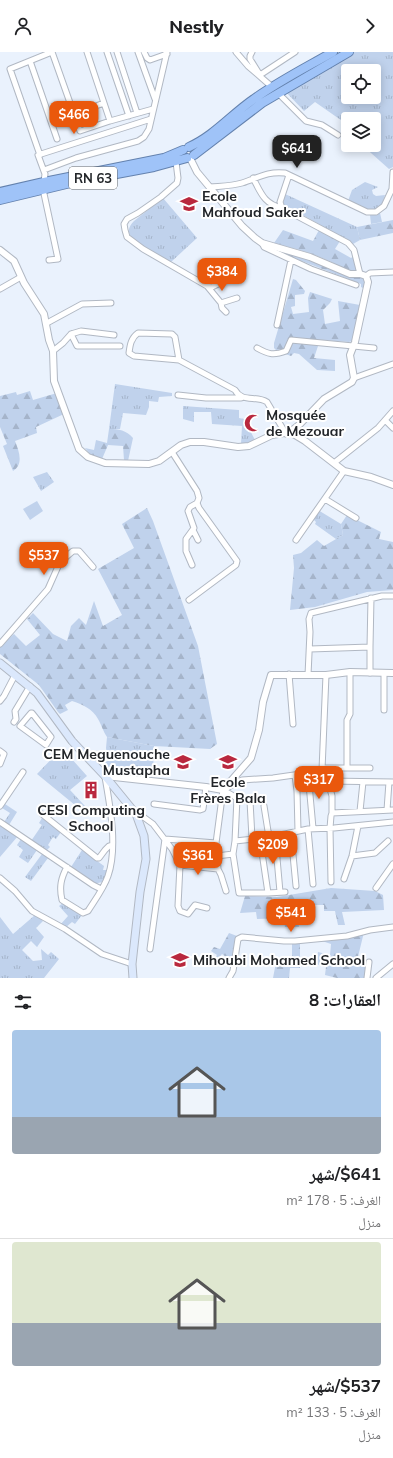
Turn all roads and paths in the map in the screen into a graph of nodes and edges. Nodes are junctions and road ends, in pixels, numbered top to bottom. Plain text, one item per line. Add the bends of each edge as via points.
1 (87, 52) edge
2 (107, 52) edge
3 (116, 52) edge
4 (138, 52) edge
5 (144, 52) edge
6 (236, 52) edge
7 (252, 52) edge
8 (295, 52) edge
9 (334, 52) edge
10 (349, 52) edge
11 (167, 53) edge
12 (30, 61) junction
13 (260, 75) junction
14 (271, 86) junction
15 (278, 93) junction
16 (156, 100) junction
17 (104, 103) junction
18 (153, 109) junction
19 (137, 113) junction
20 (74, 114) junction
21 (129, 116) junction
22 (151, 119) junction
23 (110, 121) junction
24 (338, 135) dead end
25 (57, 139) dead end
26 (186, 148) junction
27 (40, 155) junction
28 (190, 157) junction
29 (176, 162) junction
30 (44, 170) junction
31 (393, 172) edge
32 (289, 175) junction
33 (253, 178) junction
34 (43, 186) junction
35 (210, 187) junction
36 (0, 192) edge
37 (0, 200) edge
38 (282, 208) junction
39 (262, 243) junction
40 (0, 250) edge
41 (49, 260) dead end
42 (291, 260) junction
43 (211, 265) dead end
44 (393, 272) edge
45 (363, 275) junction
46 (21, 277) junction
47 (356, 285) dead end
48 (207, 286) junction
49 (0, 289) edge
50 (237, 298) dead end
51 (111, 303) dead end
52 (221, 303) junction
53 (226, 312) dead end
54 (46, 323) junction
55 (277, 325) dead end
56 (71, 334) junction
57 (114, 335) dead end
58 (120, 346) dead end
59 (352, 346) junction
60 (257, 348) dead end
61 (374, 348) dead end
62 (53, 351) junction
63 (178, 360) junction
64 (393, 364) edge
65 (354, 378) junction
66 (178, 395) dead end
67 (241, 398) junction
68 (393, 411) edge
69 (385, 420) junction
70 (393, 428) edge
71 (288, 433) junction
72 (172, 452) junction
73 (334, 463) junction
74 (344, 472) junction
75 (393, 486) edge
76 (324, 499) junction
77 (197, 503) junction
78 (356, 518) dead end
79 (193, 530) junction
80 (198, 540) dead end
81 (296, 540) dead end
82 (192, 565) dead end
83 (94, 568) dead end
84 (393, 596) edge
85 (371, 598) junction
86 (189, 600) dead end
87 (0, 644) edge
88 (370, 648) junction
89 (310, 649) junction
90 (0, 663) edge
91 (350, 672) junction
92 (370, 673) junction
93 (289, 674) junction
94 (384, 674) junction
95 (393, 674) edge
96 (15, 675) junction
97 (308, 675) junction
98 (326, 675) junction
99 (30, 686) junction
100 (0, 690) edge
101 (5, 694) junction
102 (0, 701) edge
103 (384, 710) dead end
104 (14, 722) dead end
105 (293, 724) dead end
106 (20, 726) joint
107 (0, 751) edge
108 (0, 764) edge
109 (322, 768) junction
110 (347, 768) junction
111 (370, 768) dead end
112 (23, 772) dead end
113 (308, 773) junction
114 (295, 775) junction
115 (322, 775) junction
116 (105, 776) junction
117 (328, 781) junction
118 (363, 782) junction
119 (391, 782) edge
120 (206, 787) junction
121 (223, 790) junction
122 (237, 798) junction
123 (154, 804) dead end
124 (0, 806) edge
125 (264, 806) dead end
126 (387, 810) junction
127 (393, 810) edge
128 (360, 811) junction
129 (332, 813) junction
130 (42, 814) dead end
131 (136, 814) junction
132 (0, 822) edge
133 (393, 822) edge
134 (358, 826) junction
135 (330, 828) junction
136 (310, 829) junction
137 (298, 831) junction
138 (290, 834) junction
139 (273, 837) junction
140 (165, 838) junction
141 (252, 838) junction
142 (260, 839) junction
143 (235, 841) junction
144 (388, 841) dead end
145 (216, 843) junction
146 (112, 845) junction
147 (233, 854) junction
148 (217, 856) junction
149 (352, 856) junction
150 (393, 864) edge
151 (180, 865) junction
152 (67, 867) junction
153 (218, 869) junction
154 (0, 878) edge
155 (344, 879) dead end
156 (331, 882) dead end
157 (313, 884) dead end
158 (296, 886) dead end
159 (376, 888) dead end
160 (101, 889) junction
161 (226, 891) dead end
162 (268, 893) junction
163 (207, 908) dead end
164 (393, 927) edge
165 (150, 949) dead end
166 (369, 962) dead end
167 (132, 964) junction
168 (393, 964) edge
169 (133, 978) edge
170 (229, 978) edge
171 (367, 978) edge
172 (376, 978) edge

1 - 17 street
2 - 21 street
3 - 19 street
4 - 16 street
5 - 11 street via 150,60
6 - 13 street
7 - 13 street via 250,59
8 - 13 street
9 - 14 highway, RN 63
10 - 15 highway, RN 63
11 - 16 street
12 - 20 street via 52,52
12 - 25 street
12 - 27 street via 10,69
13 - 14 street
14 - 26 highway, RN 63 via 204,138
15 - 24 street via 306,121 322,125
15 - 28 highway, RN 63
16 - 18 street
17 - 20 street
17 - 23 street
18 - 19 street
18 - 22 street
19 - 21 street
20 - 23 street via 80,131
21 - 23 street
22 - 27 street
22 - 30 street via 149,129 144,137 138,140
26 - 28 highway via 183,155
26 - 34 highway, RN 63 via 164,158
27 - 30 street via 38,156
28 - 29 highway, RN 63
28 - 35 street via 197,172
29 - 34 highway, RN 63
29 - 48 street via 177,183 161,197 127,219 124,224 125,230 128,237 143,249
30 - 34 street
31 - 32 street via 392,189 384,206 376,212 367,212
32 - 33 street via 270,173
32 - 38 street via 280,202
33 - 35 street via 237,184
33 - 38 street via 266,200 273,206
34 - 36 highway, RN 63
34 - 37 highway, RN 63
34 - 41 street via 58,259
35 - 39 street via 242,226
38 - 45 street via 348,243 354,250
39 - 42 street via 264,247
39 - 45 street via 310,257 350,274
40 - 46 street via 14,261
42 - 47 street
42 - 55 street
43 - 48 street via 215,262 228,270 222,282
44 - 45 street
45 - 59 street via 368,282
46 - 49 street
46 - 54 street via 41,307
48 - 52 street
50 - 52 street
51 - 54 street via 82,304
52 - 53 street
54 - 62 street
56 - 57 street via 81,331
56 - 58 street via 77,346
56 - 62 street
59 - 60 street via 291,340 286,351 279,353 269,354
59 - 61 street
59 - 65 street via 350,355
62 - 72 street via 54,381 74,438 83,453 105,464 142,464 159,461
63 - 63 street via 175,337 172,334 134,336 129,353 134,356
63 - 67 street via 235,390
64 - 65 street
65 - 71 street via 345,388 324,399
66 - 67 street
67 - 71 street via 262,399 267,402
68 - 69 street
69 - 70 street
69 - 73 street
71 - 72 street via 272,435 249,446 190,442 180,445
71 - 73 street via 305,441
72 - 77 street via 197,491
73 - 74 street
74 - 75 street via 371,477
74 - 76 street
76 - 78 street
76 - 81 street
77 - 79 street via 188,511 194,524
77 - 86 street via 237,561 236,565
79 - 80 street
79 - 82 street via 186,538 187,554
83 - 87 street via 79,551 73,551 60,562 48,589
84 - 85 street
85 - 88 street
85 - 89 street via 311,613
88 - 89 street
88 - 92 street
89 - 97 street
90 - 96 main road
91 - 92 street
91 - 98 street
91 - 110 street
92 - 94 street
93 - 97 street
93 - 105 street
93 - 121 street via 271,675 251,758
94 - 95 street
94 - 103 street
96 - 99 main road
96 - 101 street
97 - 98 street
98 - 109 street
99 - 104 street via 15,711
99 - 116 main road via 72,742
100 - 101 street
101 - 102 street
106 - 106 street via 45,745 51,738 32,713
107 - 108 street via 4,754
109 - 110 street
109 - 115 street
110 - 111 street
112 - 124 street
113 - 114 street
113 - 115 street
113 - 136 street
114 - 121 street via 242,780
114 - 137 street
115 - 117 street
116 - 120 street
116 - 131 main road
116 - 146 street
117 - 118 street
117 - 129 street via 332,796
118 - 119 street
118 - 128 street
119 - 126 street
120 - 121 street
120 - 123 street via 203,809 200,810
121 - 122 street
121 - 145 street
122 - 141 street via 250,801
122 - 143 street
125 - 139 street via 268,831
126 - 127 street
126 - 128 street
128 - 129 street
129 - 135 street
130 - 146 street via 97,858
131 - 140 street via 153,824
131 - 167 main road via 144,836 146,859
132 - 152 street
133 - 134 street
134 - 135 street
134 - 149 street
135 - 136 street
135 - 156 street
136 - 137 street
136 - 157 street
137 - 138 street
138 - 139 street
138 - 158 street
139 - 142 street
139 - 162 street via 282,892
140 - 145 street
140 - 151 street
140 - 165 street
141 - 142 street
141 - 143 street
142 - 162 street
143 - 147 street
144 - 149 street via 375,853
145 - 148 street
146 - 160 street via 109,874
147 - 148 street
147 - 162 street via 239,893
148 - 153 street
149 - 155 street
150 - 159 street
151 - 153 street
151 - 163 street via 180,911 188,914 195,905
152 - 160 street
152 - 160 street via 61,878 62,900 85,913
153 - 161 street
154 - 167 street via 32,910 102,954
164 - 170 street via 347,936 300,941 242,936 238,939 233,971
166 - 171 street
167 - 169 main road
168 - 172 street

